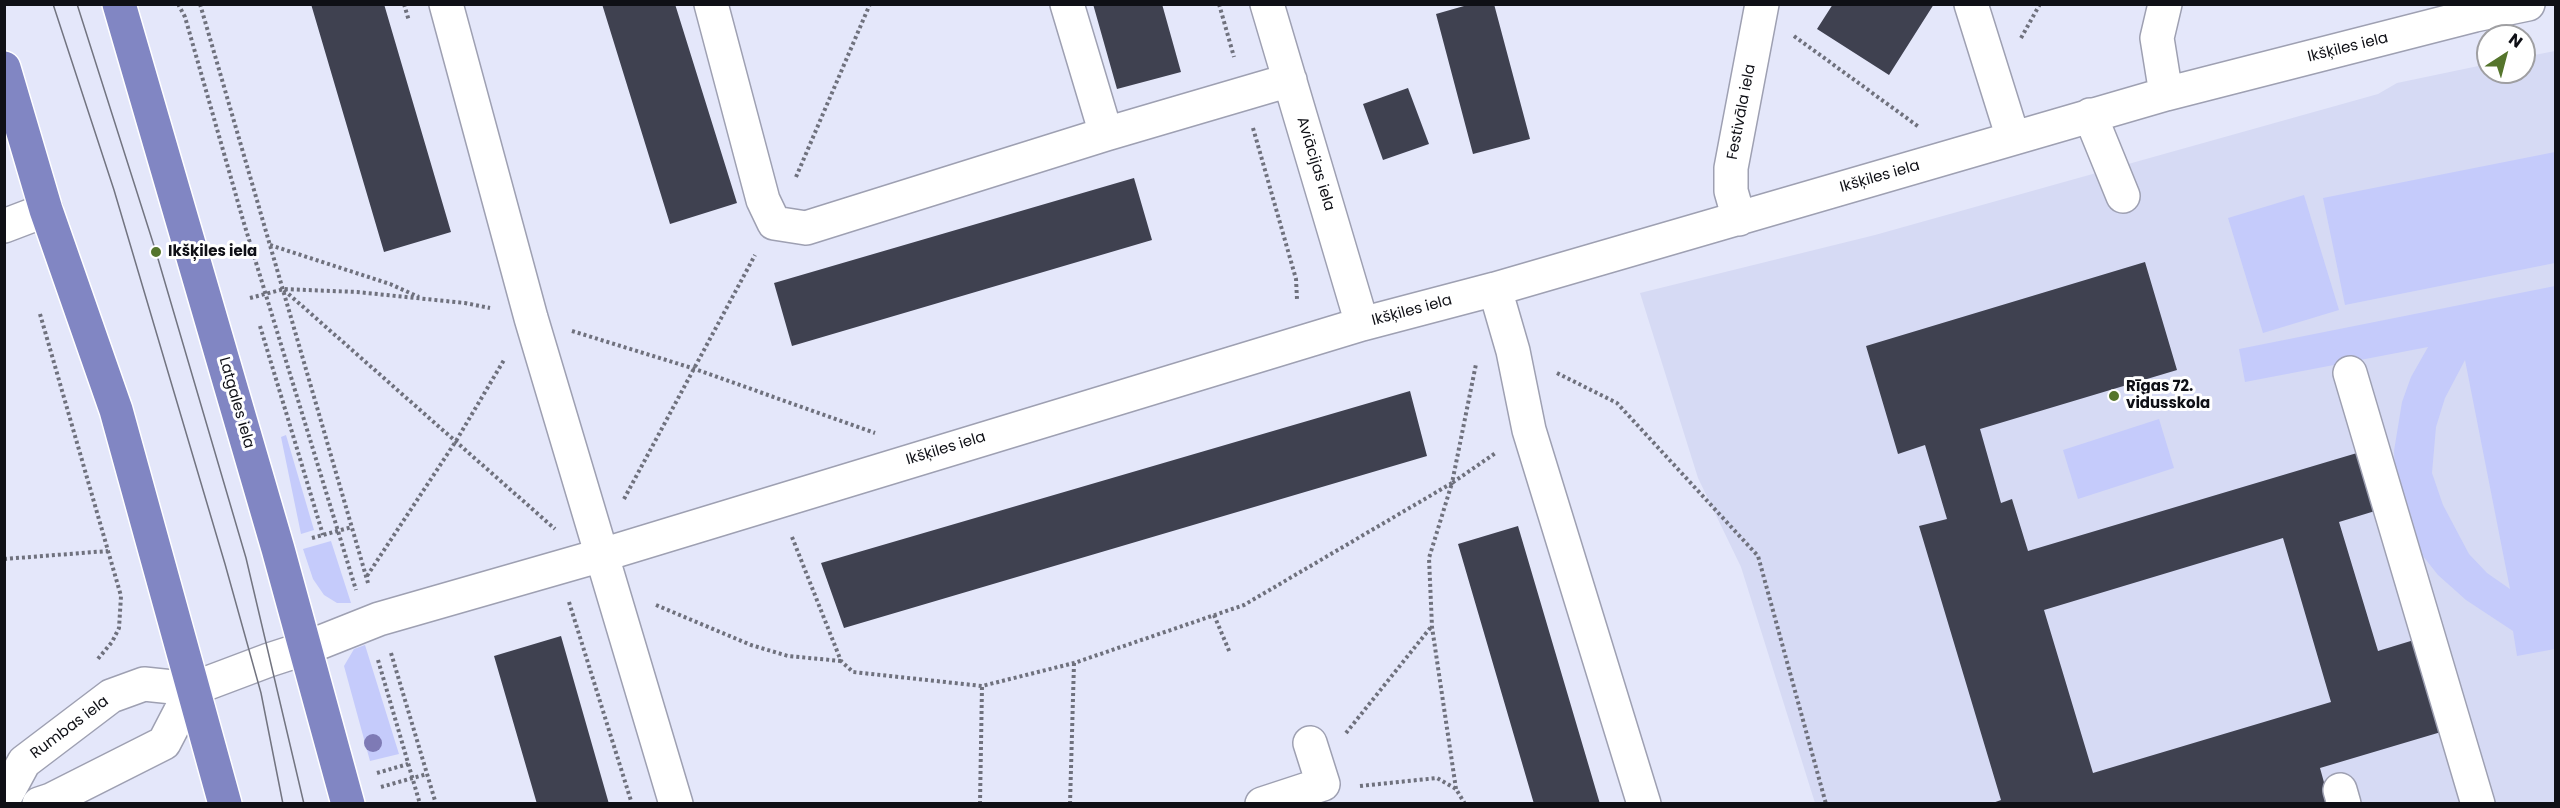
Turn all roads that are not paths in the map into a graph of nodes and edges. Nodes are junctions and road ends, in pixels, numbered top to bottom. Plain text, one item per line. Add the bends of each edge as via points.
1 (119, 4) edge
2 (446, 4) edge
3 (711, 4) edge
4 (1067, 4) edge
5 (1267, 4) edge
6 (1971, 4) edge
7 (2164, 4) edge
8 (2528, 4) edge
9 (1761, 8) edge
10 (2474, 10) edge
11 (4, 68) edge
12 (1290, 80) junction
13 (2166, 94) junction
14 (2090, 115) junction
15 (1107, 134) junction
16 (2013, 138) junction
17 (2123, 196) dead end
18 (46, 210) junction
19 (1739, 219) junction
20 (4, 226) edge
21 (1495, 288) junction
22 (1362, 324) junction
23 (2350, 373) dead end
24 (602, 555) junction
25 (306, 648) junction
26 (192, 689) junction
27 (1316, 760) road end
28 (4, 799) edge
29 (39, 804) edge
30 (225, 804) edge
31 (348, 804) edge
32 (676, 804) edge
33 (1263, 804) edge
34 (1644, 804) edge
35 (2478, 804) edge

1 - 25 highway, Latgales iela
2 - 24 street via 531,318
3 - 15 street via 763,200 774,222 806,228
4 - 15 street
5 - 12 street, Aviācijas iela
6 - 16 street
7 - 13 street via 2157,38
8 - 10 street, Ikšķiles iela
9 - 19 street, Festivāla iela via 1731,168 1731,191
10 - 13 street, Ikšķiles iela
11 - 18 highway
12 - 15 street
12 - 22 street, Aviācijas iela
13 - 14 street, Ikšķiles iela
14 - 16 street, Ikšķiles iela
14 - 17 street
16 - 19 street, Ikšķiles iela
18 - 20 street
18 - 26 highway via 116,410
19 - 21 street, Ikšķiles iela
21 - 22 street, Ikšķiles iela
21 - 34 street via 1529,430
22 - 24 street, Ikšķiles iela
23 - 35 street
24 - 25 street, Ikšķiles iela via 373,621
24 - 32 street
25 - 26 street, Rumbas iela
25 - 31 highway, Latgales iela
26 - 28 street, Rumbas iela via 144,684 111,696 24,762
26 - 29 street via 165,743
26 - 30 highway
27 - 33 street

